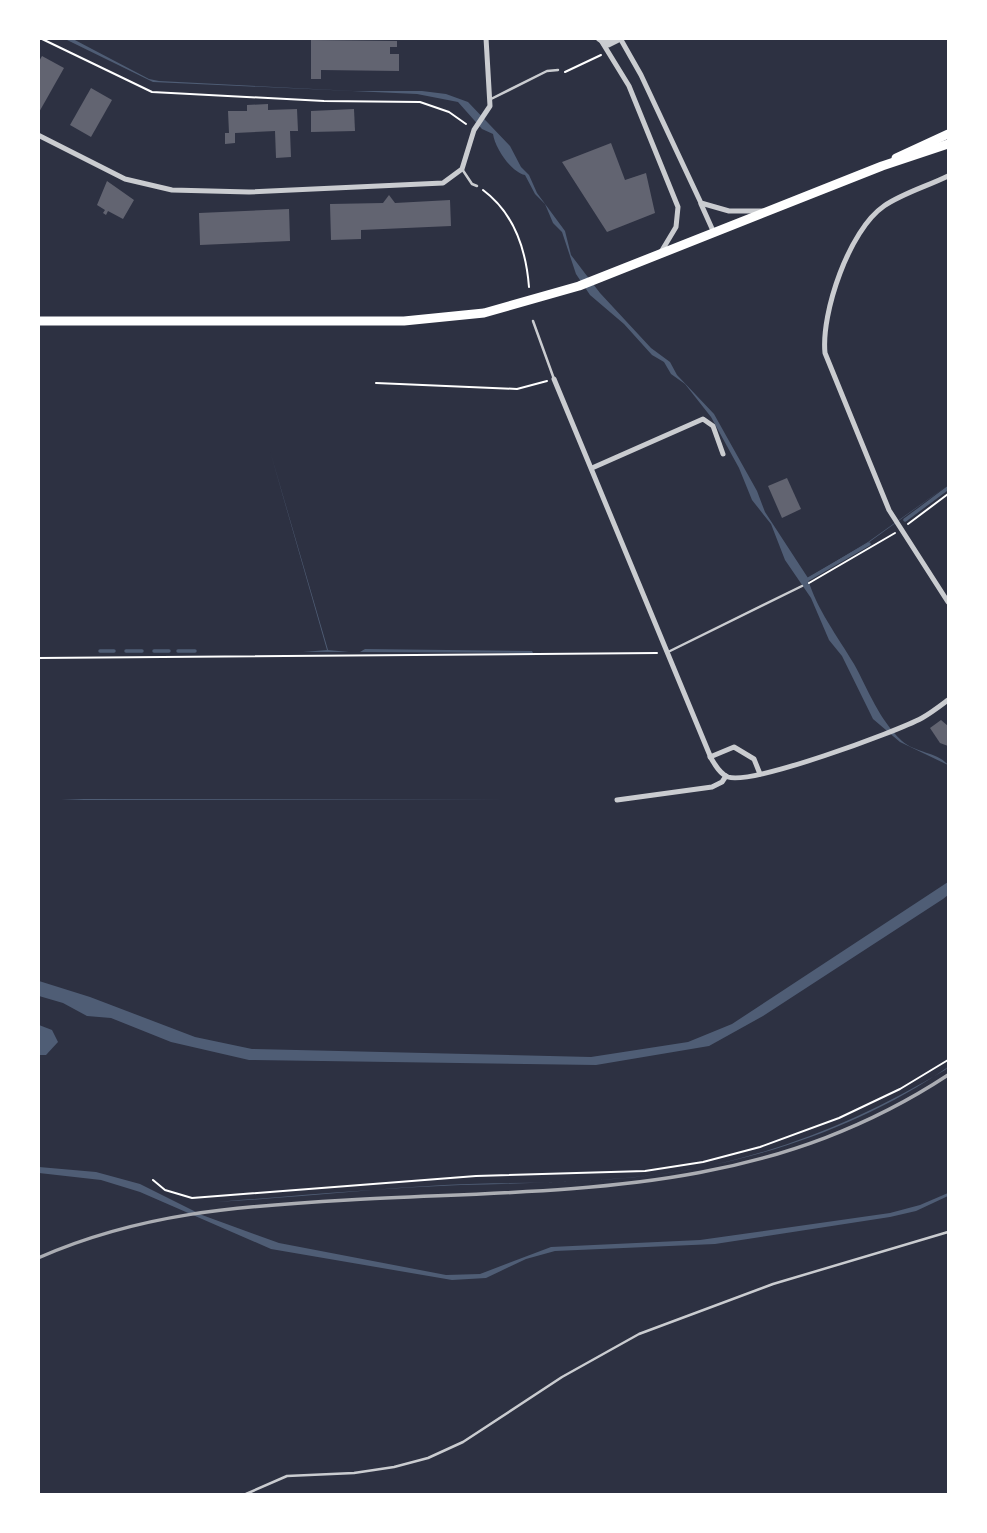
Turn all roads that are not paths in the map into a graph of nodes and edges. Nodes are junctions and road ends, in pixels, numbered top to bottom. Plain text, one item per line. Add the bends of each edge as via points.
1 (486, 38) edge
2 (620, 38) edge
3 (600, 40) edge
4 (558, 70) road end
5 (491, 99) junction
6 (657, 109) junction
7 (641, 117) junction
8 (948, 134) edge
9 (38, 135) edge
10 (948, 144) edge
11 (882, 166) junction
12 (462, 169) junction
13 (948, 176) edge
14 (477, 186) road end
15 (701, 203) junction
16 (770, 211) junction
17 (714, 233) junction
18 (660, 254) junction
19 (38, 321) edge
20 (533, 321) dead end
21 (554, 379) joint
22 (723, 454) dead end
23 (592, 468) junction
24 (802, 586) dead end
25 (948, 602) edge
26 (668, 652) junction
27 (948, 700) edge
28 (710, 757) junction
29 (760, 774) junction
30 (726, 776) junction
31 (617, 800) dead end
32 (948, 1232) edge
33 (246, 1494) edge

1 - 5 street
2 - 3 street via 611,44
2 - 6 street
3 - 7 street via 629,86
4 - 5 lane
5 - 12 street via 475,128
6 - 7 street
6 - 15 street
7 - 18 street via 678,207 676,227
8 - 11 main road
9 - 12 street via 125,179 182,190 249,192 433,184 450,180
10 - 11 main road
11 - 16 main road
12 - 14 lane
13 - 25 street via 892,201 872,216 851,252 826,314 825,353 899,529
15 - 16 street via 729,211
15 - 17 street
16 - 17 main road
17 - 18 main road
18 - 19 main road via 515,306 435,320
20 - 21 lane
21 - 23 street
22 - 23 street via 713,426 703,419
23 - 26 street
24 - 26 lane
26 - 28 street
27 - 29 street via 923,718 880,736
28 - 29 street via 734,747 754,759
28 - 30 street
29 - 30 street
30 - 31 street via 712,787
32 - 33 lane via 773,1284 639,1334 562,1377 463,1442 428,1458 354,1473 287,1476

